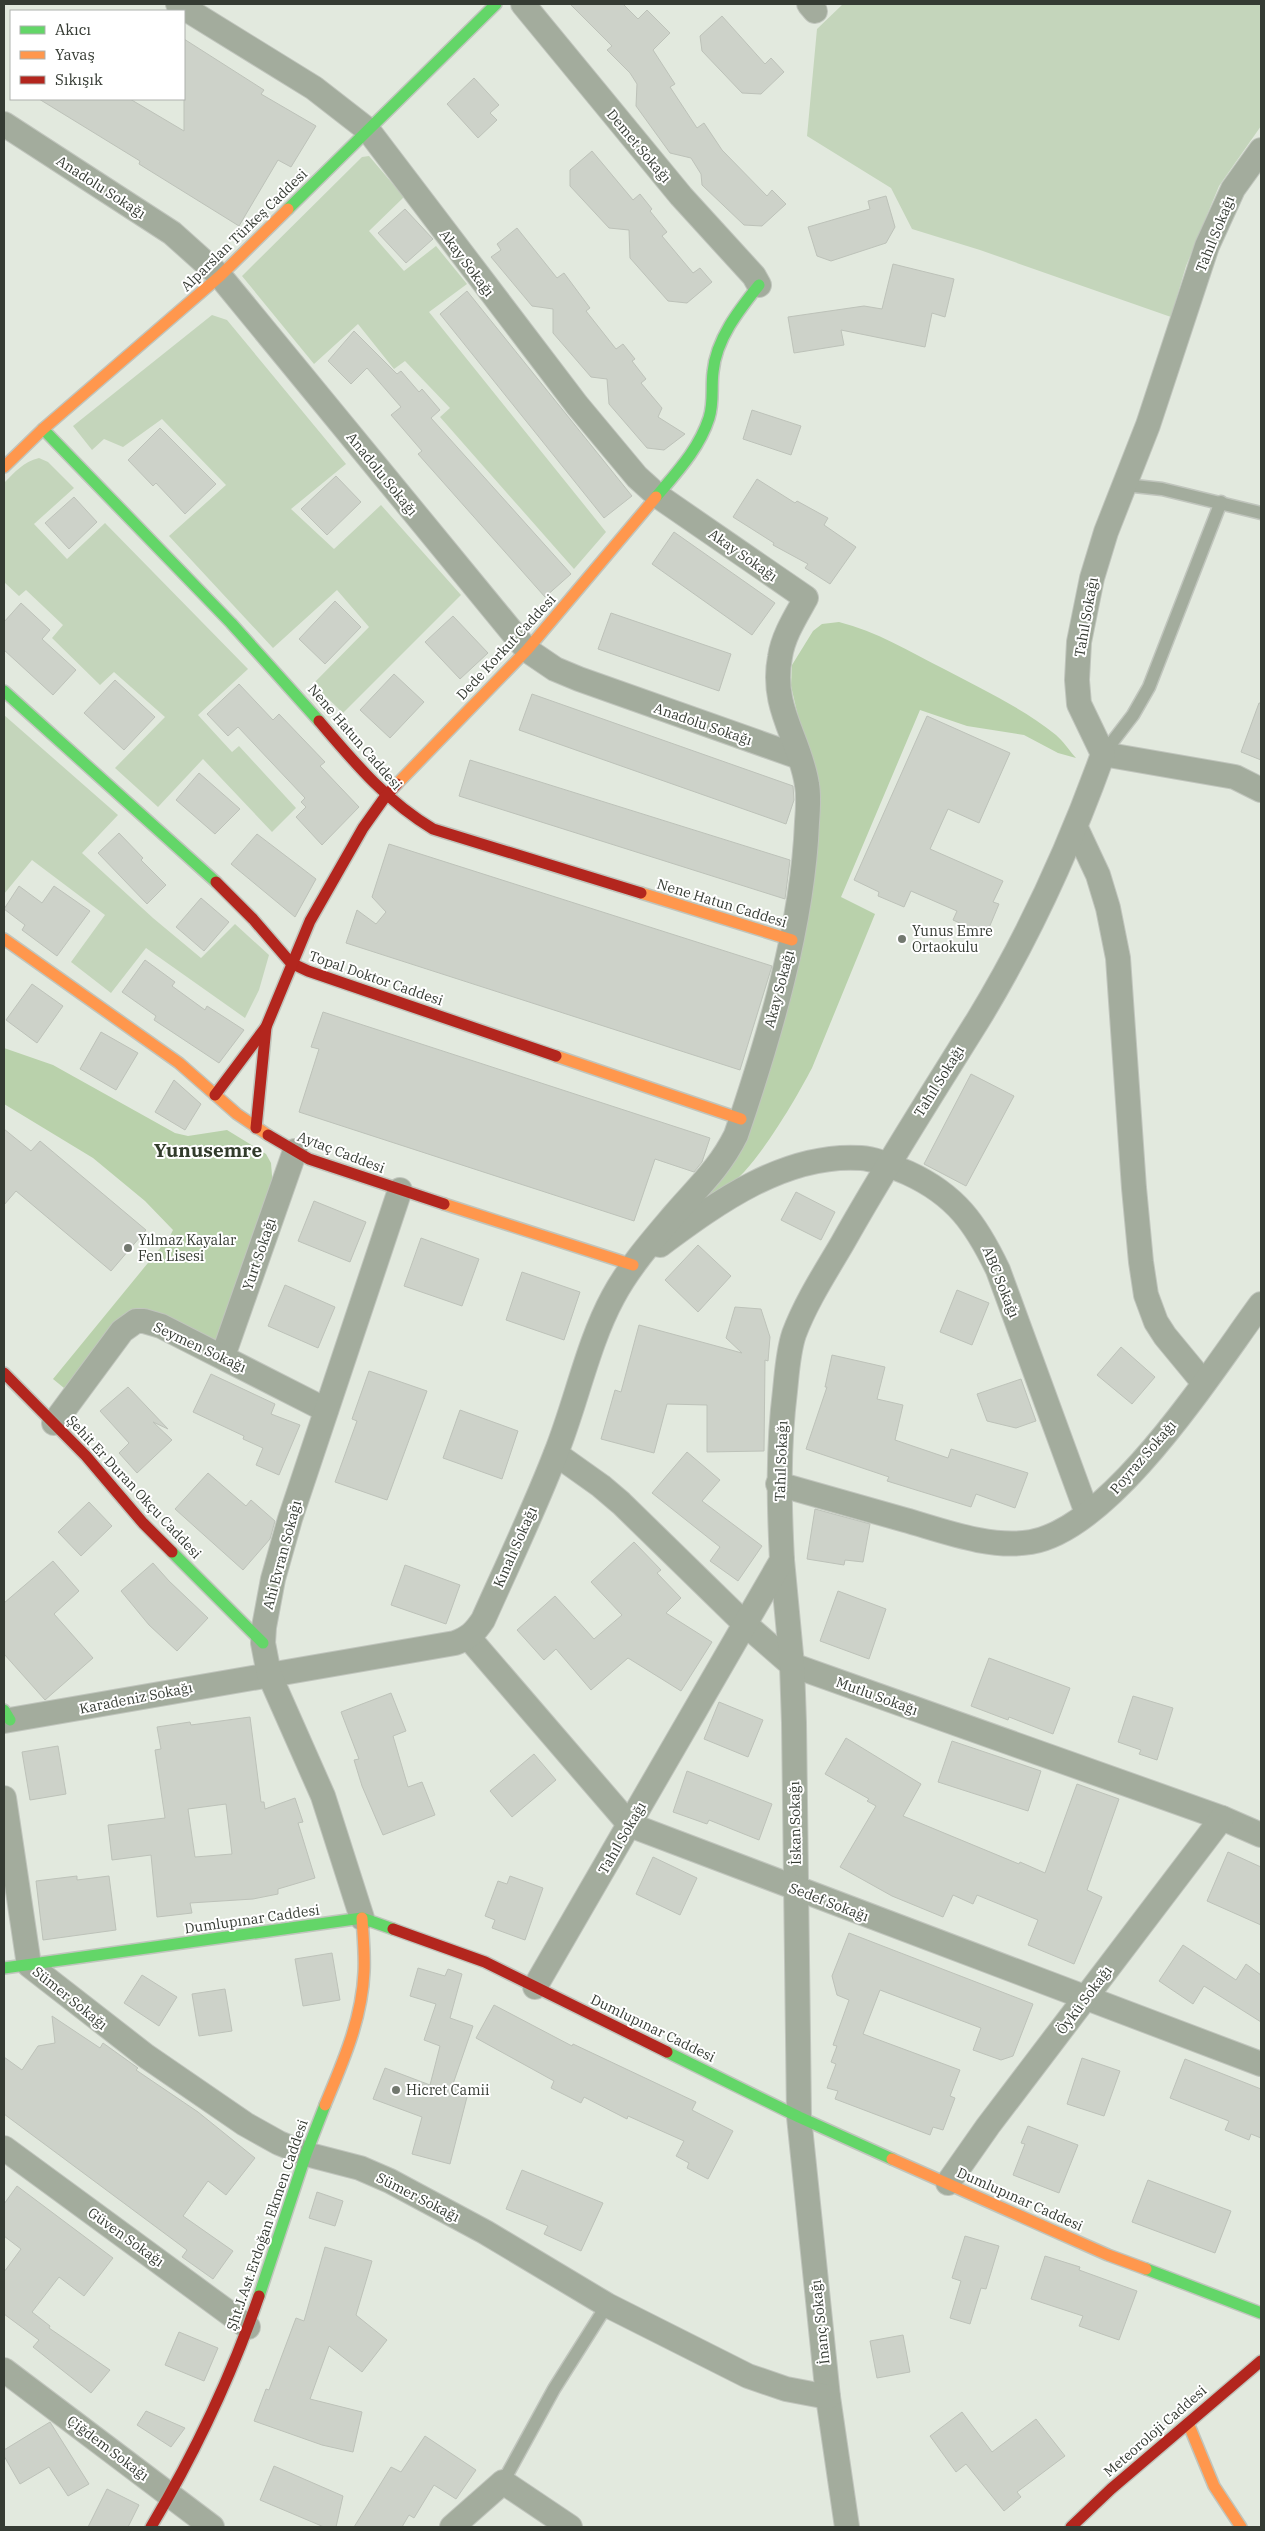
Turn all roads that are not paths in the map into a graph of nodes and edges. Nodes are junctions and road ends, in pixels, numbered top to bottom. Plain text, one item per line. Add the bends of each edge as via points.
1 (178, 4) edge
2 (496, 4) edge
3 (523, 4) edge
4 (4, 124) edge
5 (368, 130) junction
6 (1261, 150) edge
7 (220, 276) junction
8 (758, 285) joint
9 (43, 429) junction
10 (4, 467) edge
11 (1125, 485) junction
12 (658, 496) junction
13 (1221, 502) junction
14 (1261, 513) edge
15 (527, 650) junction
16 (4, 691) edge
17 (1103, 754) junction
18 (799, 757) junction
19 (1261, 790) edge
20 (385, 796) junction
21 (1076, 828) junction
22 (4, 939) edge
23 (792, 940) junction
24 (291, 963) junction
25 (266, 1027) junction
26 (215, 1095) junction
27 (741, 1119) junction
28 (256, 1128) junction
29 (295, 1151) junction
30 (887, 1164) junction
31 (400, 1190) junction
32 (633, 1265) junction
33 (1261, 1304) edge
34 (223, 1356) junction
35 (4, 1373) edge
36 (1203, 1382) junction
37 (326, 1410) junction
38 (54, 1423) junction
39 (556, 1454) junction
40 (778, 1484) junction
41 (1087, 1513) junction
42 (782, 1560) junction
43 (745, 1624) junction
44 (469, 1638) junction
45 (263, 1642) junction
46 (792, 1666) junction
47 (269, 1674) junction
48 (6, 1717) edge
49 (4, 1798) edge
50 (1222, 1818) junction
51 (630, 1825) junction
52 (1261, 1835) edge
53 (796, 1890) junction
54 (362, 1918) junction
55 (29, 1965) junction
56 (4, 1968) edge
57 (535, 1987) junction
58 (1086, 1998) junction
59 (1261, 2064) edge
60 (798, 2117) junction
61 (4, 2148) edge
62 (306, 2154) junction
63 (948, 2183) junction
64 (607, 2305) junction
65 (1261, 2313) edge
66 (248, 2327) junction
67 (1261, 2360) edge
68 (4, 2370) edge
69 (828, 2397) junction
70 (1188, 2423) junction
71 (503, 2482) junction
72 (171, 2495) junction
73 (151, 2527) edge
74 (212, 2527) edge
75 (452, 2527) edge
76 (570, 2527) edge
77 (846, 2527) edge
78 (1071, 2527) edge
79 (1241, 2527) edge

1 - 5 street, Akay Sokağı via 314,88
2 - 5 street, Alparslan Türkeş Caddesi
3 - 8 street, Demet Sokağı via 662,173 754,276
4 - 7 street, Anadolu Sokağı via 172,233
5 - 7 street, Alparslan Türkeş Caddesi
5 - 12 street, Akay Sokağı via 577,405 637,477
6 - 11 street, Tahıl Sokağı via 1233,189 1207,246
7 - 9 street, Alparslan Türkeş Caddesi
7 - 15 street, Anadolu Sokağı
8 - 12 street, Dede Korkut Caddesi via 722,341 712,371 712,406 708,423 692,454
9 - 10 street, Alparslan Türkeş Caddesi
9 - 20 street, Nene Hatun Caddesi via 293,690
11 - 13 lane via 1162,489
11 - 17 street, Tahıl Sokağı via 1092,578 1079,642 1079,704
12 - 15 street, Dede Korkut Caddesi
12 - 18 street, Akay Sokağı via 806,598 780,656 777,682 782,713
13 - 14 lane
13 - 17 lane via 1149,687 1133,715
15 - 18 street, Anadolu Sokağı via 579,680
15 - 20 street, Dede Korkut Caddesi
16 - 24 street, Topal Doktor Caddesi via 204,870 254,919
17 - 19 street via 1235,777
17 - 21 street, Tahıl Sokağı
18 - 23 street, Akay Sokağı via 807,784 808,820 800,899
20 - 23 street, Nene Hatun Caddesi via 407,814 434,829
20 - 24 street, Dede Korkut Caddesi via 345,858
21 - 30 street, Tahıl Sokağı via 1016,952 979,1018
21 - 36 street via 1098,875 1118,958 1140,1262 1146,1295 1165,1336
22 - 26 street, Aytaç Caddesi via 179,1063
23 - 27 street, Akay Sokağı
24 - 25 street, Dede Korkut Caddesi
24 - 27 street, Topal Doktor Caddesi
25 - 26 street, Dede Korkut Caddesi
25 - 28 street, Dede Korkut Caddesi
26 - 28 street, Aytaç Caddesi
27 - 32 street, Akay Sokağı via 725,1157
28 - 29 street, Aytaç Caddesi
29 - 31 street, Aytaç Caddesi
29 - 34 street, Yurt Sokağı
30 - 32 street, ABC Sokağı via 854,1158 791,1167 724,1199
30 - 40 street, Tahıl Sokağı via 806,1308 794,1336 783,1408
30 - 41 street, ABC Sokağı via 925,1181 953,1200 982,1236 998,1270
31 - 32 street, Aytaç Caddesi
31 - 37 street, Ahi Evran Sokağı
32 - 39 street, Kınalı Sokağı via 601,1322
33 - 36 street, Poyraz Sokağı
34 - 37 street, Seymen Sokağı
34 - 38 street, Seymen Sokağı via 161,1326 136,1322 122,1330
35 - 38 street, Şehit Er Duran Okçu Caddesi
36 - 41 street, Poyraz Sokağı via 1129,1477
37 - 45 street, Ahi Evran Sokağı via 281,1549
38 - 45 street, Şehit Er Duran Okçu Caddesi via 142,1524
39 - 43 street, Mutlu Sokağı via 621,1503
39 - 44 street, Kınalı Sokağı via 483,1620
40 - 41 street, Poyraz Sokağı via 966,1537 1014,1543 1050,1536
40 - 42 street, Tahıl Sokağı
42 - 43 street, Tahıl Sokağı
42 - 46 street, İskan Sokağı
43 - 46 street, Mutlu Sokağı
43 - 51 street, Tahıl Sokağı
44 - 47 street
44 - 51 street, Sedef Sokağı
45 - 47 street, Ahi Evran Sokağı
46 - 50 street, Mutlu Sokağı
46 - 53 street, İskan Sokağı
47 - 48 street, Karadeniz Sokağı
47 - 54 street, Ahi Evran Sokağı via 323,1796
49 - 55 street
50 - 52 street, Mutlu Sokağı
50 - 58 street, Öykü Sokağı
51 - 53 street, Sedef Sokağı
51 - 57 street, Tahıl Sokağı
53 - 58 street, Sedef Sokağı
53 - 60 street, İskan Sokağı
54 - 55 street, Dumlupınar Caddesi
54 - 57 street, Dumlupınar Caddesi via 484,1962
54 - 62 street, Şht.J.Ast.Erdoğan Ekmen Caddesi via 364,1979 360,2008
55 - 56 street, Dumlupınar Caddesi
55 - 62 street, Sümer Sokağı via 146,2056 246,2124 278,2143
57 - 60 street, Dumlupınar Caddesi
58 - 59 street, Sedef Sokağı
58 - 63 street, Öykü Sokağı
60 - 63 street, Dumlupınar Caddesi
60 - 69 street, İnanç Sokağı
61 - 66 street, Güven Sokağı
62 - 64 street, Sümer Sokağı via 360,2168 390,2181 485,2232
62 - 66 street, Şht.J.Ast.Erdoğan Ekmen Caddesi
63 - 65 street, Dumlupınar Caddesi via 1108,2255
64 - 69 street, Sümer Sokağı via 748,2376 786,2389
64 - 71 lane via 554,2389
66 - 72 street, Şht.J.Ast.Erdoğan Ekmen Caddesi via 204,2434
67 - 70 street, Meteoroloji Caddesi
68 - 72 street, Çiğdem Sokağı
69 - 77 street, İnanç Sokağı
70 - 78 street, Meteoroloji Caddesi
70 - 79 street via 1214,2486
71 - 75 street
71 - 76 street
72 - 73 street, Şht.J.Ast.Erdoğan Ekmen Caddesi
72 - 74 street, Çiğdem Sokağı

